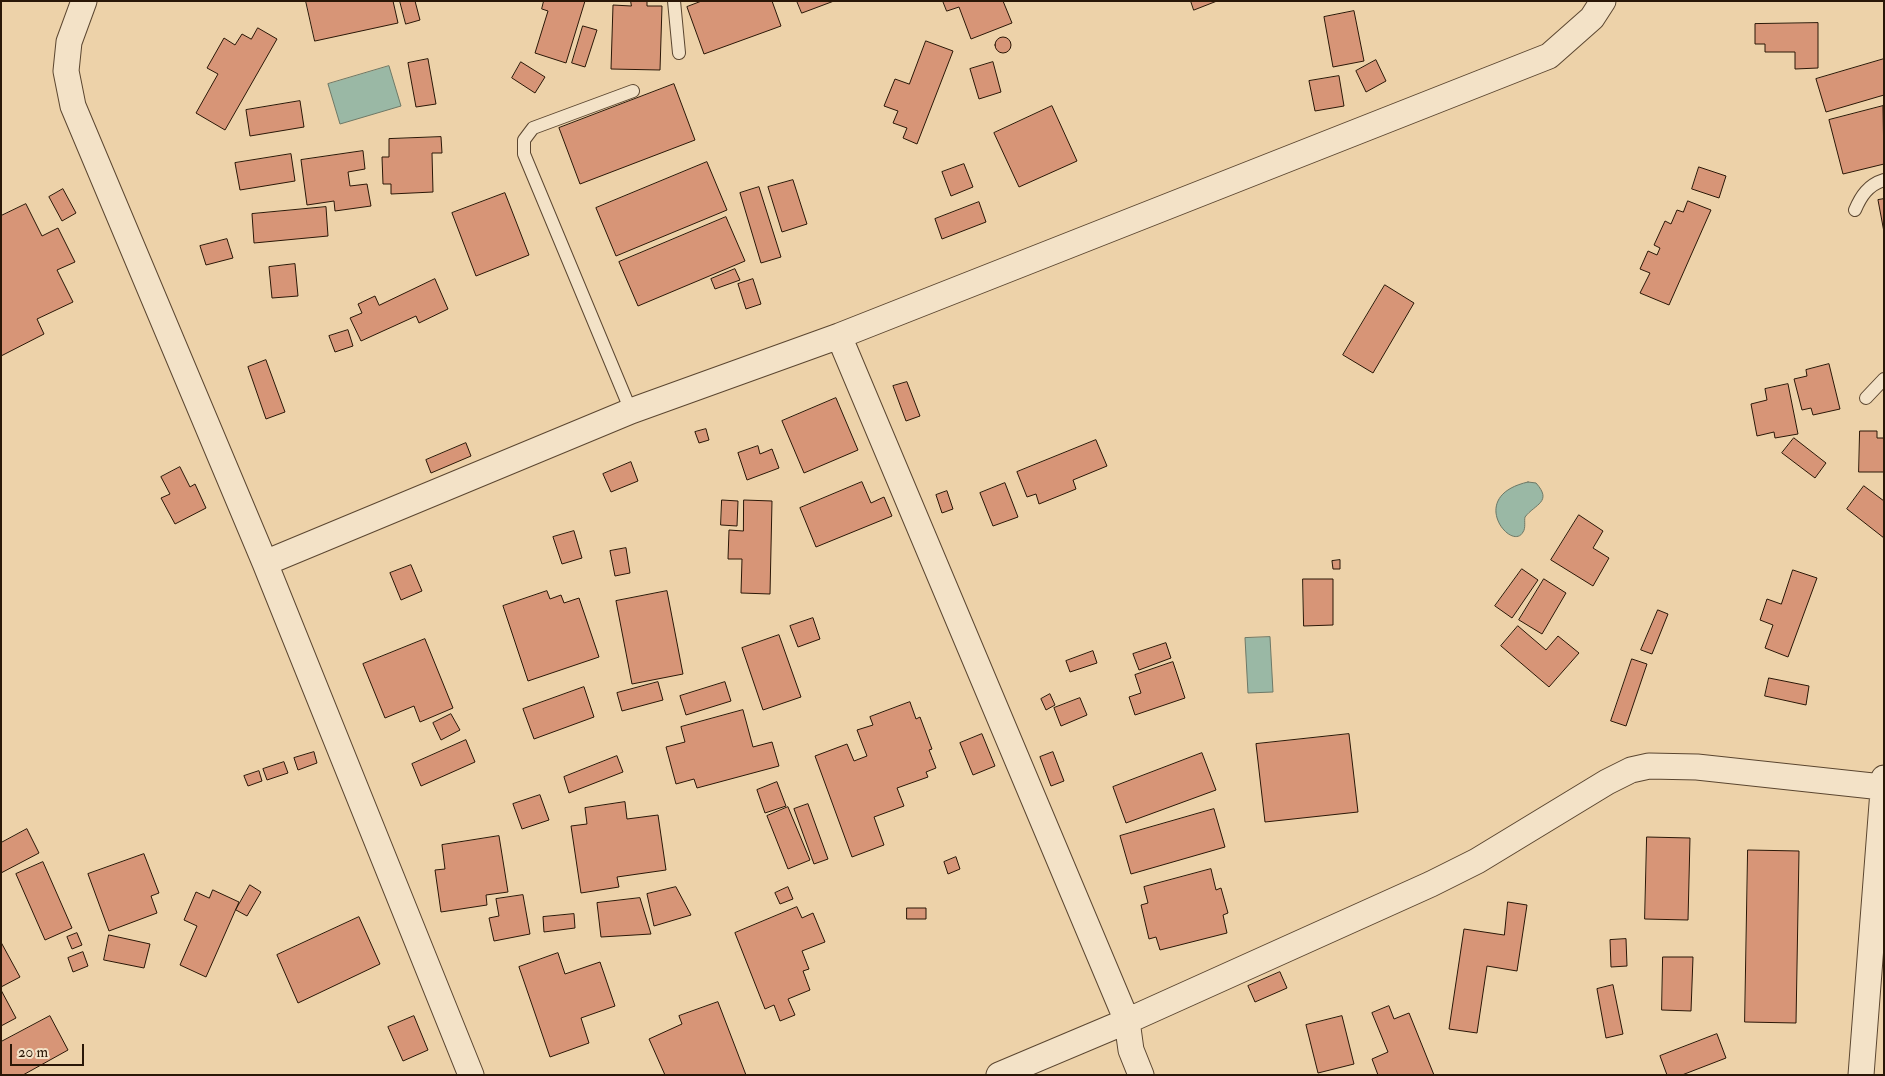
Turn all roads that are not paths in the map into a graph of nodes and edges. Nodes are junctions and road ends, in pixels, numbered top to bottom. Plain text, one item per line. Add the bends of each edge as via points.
1 (84, 1) edge
2 (674, 1) edge
3 (1603, 1) edge
4 (679, 53) dead end
5 (633, 91) dead end
6 (1884, 180) edge
7 (1855, 210) dead end
8 (839, 336) junction
9 (1884, 379) edge
10 (1866, 398) dead end
11 (631, 411) junction
12 (265, 563) junction
13 (1883, 783) edge
14 (1127, 1021) junction
15 (470, 1075) edge
16 (999, 1075) edge
17 (1141, 1075) edge
18 (1861, 1075) edge

1 - 12 street via 69,42 66,71 73,106
2 - 4 lane
3 - 8 street via 1592,18 1549,56
5 - 11 lane via 533,128 524,140 524,154
6 - 7 lane via 1862,194
8 - 11 street
8 - 14 street
9 - 10 lane
11 - 12 street
12 - 15 street
13 - 14 street via 1697,767 1649,766 1631,770 1477,861 1431,884
13 - 18 street
14 - 16 street
14 - 17 street via 1131,1050

